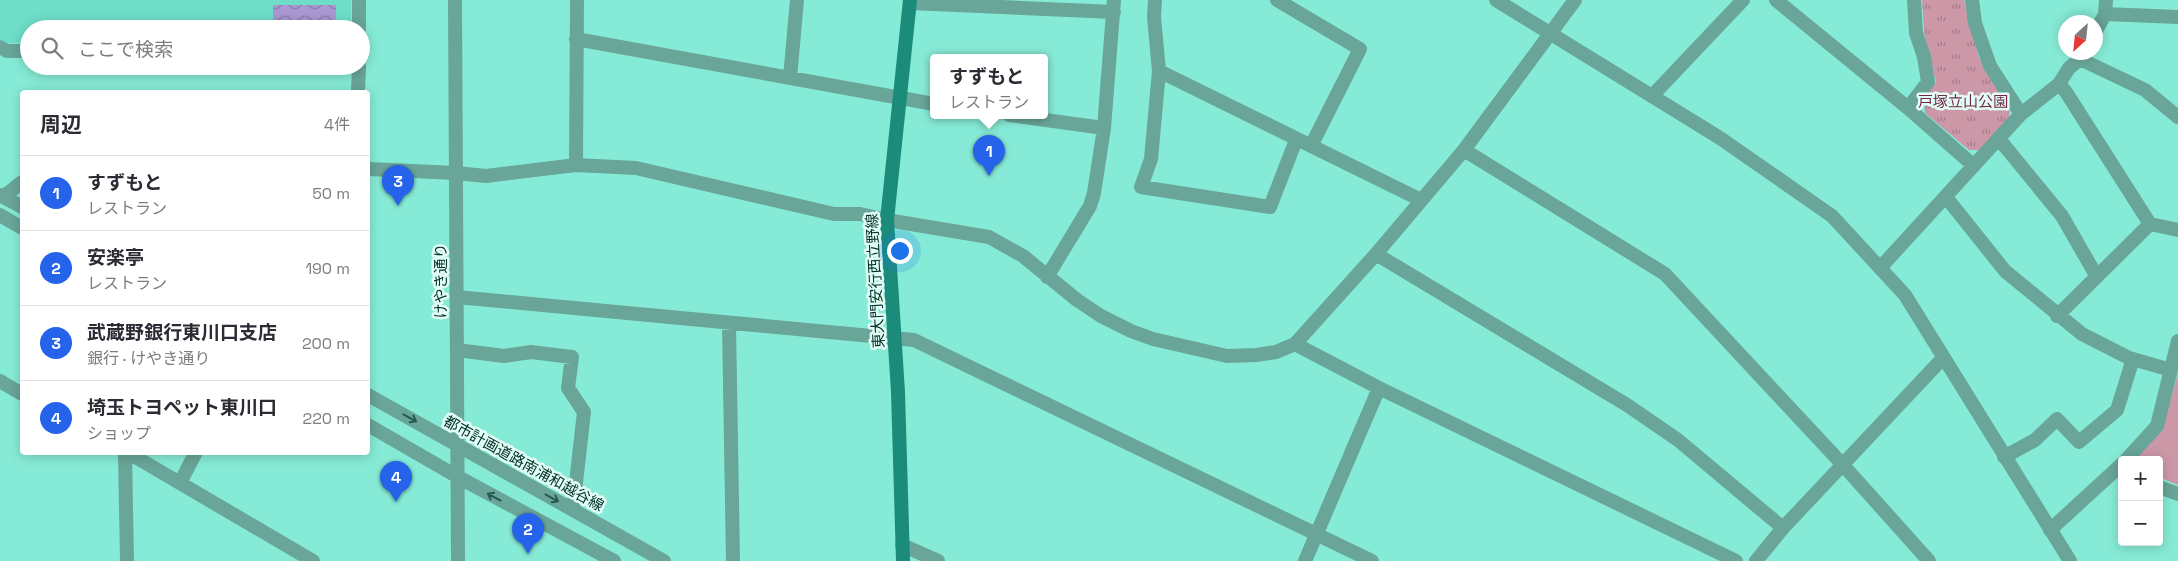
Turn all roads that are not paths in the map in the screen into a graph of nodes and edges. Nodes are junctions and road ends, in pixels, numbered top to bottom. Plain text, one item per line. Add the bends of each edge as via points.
1 (359, 0) edge
2 (455, 0) edge
3 (576, 0) edge
4 (797, 0) edge
5 (1155, 0) edge
6 (1277, 0) edge
7 (1496, 0) edge
8 (1575, 0) edge
9 (1743, 0) edge
10 (1776, 0) edge
11 (1914, 0) edge
12 (1972, 0) edge
13 (910, 1) edge
14 (2104, 4) edge
15 (1114, 6) edge
16 (2178, 17) edge
17 (359, 20) edge
18 (1550, 34) junction
19 (576, 39) junction
20 (0, 47) edge
21 (20, 52) edge
22 (2078, 60) edge
23 (2089, 60) edge
24 (1159, 71) junction
25 (358, 75) edge
26 (790, 78) junction
27 (2059, 84) junction
28 (358, 90) edge
29 (1652, 96) junction
30 (898, 99) junction
31 (930, 103) edge
32 (1908, 108) junction
33 (2021, 114) junction
34 (2178, 117) edge
35 (1038, 119) edge
36 (1104, 128) junction
37 (1999, 139) junction
38 (1296, 140) junction
39 (1311, 146) junction
40 (1464, 150) junction
41 (576, 165) junction
42 (1974, 166) junction
43 (370, 169) edge
44 (456, 172) junction
45 (20, 183) edge
46 (2, 196) edge
47 (1946, 197) junction
48 (1421, 200) junction
49 (20, 206) edge
50 (0, 215) edge
51 (887, 220) junction
52 (2150, 224) junction
53 (20, 227) edge
54 (2178, 230) edge
55 (1376, 254) junction
56 (1880, 268) junction
57 (1047, 277) junction
58 (2097, 277) junction
59 (457, 297) junction
60 (2057, 316) junction
61 (729, 324) junction
62 (894, 338) junction
63 (2178, 341) edge
64 (1295, 344) junction
65 (457, 350) junction
66 (1943, 358) junction
67 (2133, 359) junction
68 (2171, 370) junction
69 (0, 381) edge
70 (1379, 388) junction
71 (20, 393) edge
72 (370, 396) edge
73 (370, 426) edge
74 (457, 444) junction
75 (126, 455) edge
76 (131, 455) edge
77 (194, 455) edge
78 (2131, 456) edge
79 (2004, 457) junction
80 (1843, 465) junction
81 (2118, 470) edge
82 (458, 477) junction
83 (180, 483) junction
84 (2163, 488) edge
85 (2178, 494) edge
86 (572, 509) junction
87 (1782, 528) junction
88 (2050, 530) junction
89 (1317, 533) junction
90 (902, 546) junction
91 (295, 556) edge
92 (126, 561) edge
93 (312, 561) edge
94 (458, 561) edge
95 (614, 561) edge
96 (664, 561) edge
97 (732, 561) edge
98 (903, 561) edge
99 (938, 561) edge
100 (1305, 561) edge
101 (1372, 561) edge
102 (1736, 561) edge
103 (1756, 561) edge
104 (1929, 561) edge
105 (2070, 561) edge

1 - 17 street
2 - 44 street, けやき通り
3 - 19 street
4 - 26 street
5 - 24 street
6 - 39 street via 1360,49
7 - 18 street
8 - 18 street
9 - 29 street
10 - 32 street
11 - 32 street via 1916,33 1928,82
12 - 33 street via 1990,66
13 - 15 street
13 - 30 main road, 東大門安行西立野線
14 - 16 street
15 - 36 street
18 - 29 street
18 - 40 street
19 - 26 street
19 - 41 street
20 - 21 street
22 - 27 street
23 - 34 street via 2145,90
24 - 38 street
24 - 38 street via 1151,159 1142,187 1270,207
25 - 28 street
26 - 30 street
27 - 33 street
27 - 52 street
29 - 56 street via 1720,138 1832,216
30 - 31 street
30 - 51 main road, 東大門安行西立野線
32 - 42 street
33 - 37 street
35 - 36 street
36 - 57 street via 1090,206
37 - 42 street
37 - 58 street via 2062,216
38 - 39 street
39 - 48 street
40 - 48 street
40 - 80 street via 1665,274
41 - 44 street via 486,176
41 - 51 street via 636,168 834,214 860,214
42 - 47 street
43 - 44 street
44 - 59 street, けやき通り
45 - 46 street
46 - 49 street
47 - 56 street
47 - 60 street via 2005,271
48 - 55 street
50 - 53 street
51 - 57 street via 989,237 1023,256
51 - 62 main road, 東大門安行西立野線
52 - 54 street
52 - 58 street
55 - 64 street
55 - 87 street via 1627,405 1678,440
56 - 66 street via 1905,296
57 - 64 street via 1100,316 1153,339 1227,356 1256,356
58 - 60 street
59 - 61 street
59 - 65 street, けやき通り
60 - 67 street via 2082,334
61 - 62 street
61 - 97 street
62 - 89 street via 914,340
62 - 90 main road, 東大門安行西立野線
63 - 68 street
64 - 70 street
65 - 74 street, けやき通り
65 - 86 street via 504,356 531,352 572,357 568,388 584,412
66 - 79 street
66 - 80 street
67 - 68 street
67 - 79 street via 2117,410 2079,442 2057,419 2035,440
68 - 78 street via 2157,426
69 - 71 street
70 - 89 street
70 - 102 street
72 -> 74 street, 都市計画道路南浦和越谷線
73 - 82 street
74 - 82 street, けやき通り
74 -> 86 street, 都市計画道路南浦和越谷線
75 - 92 street
76 - 83 street
77 - 83 street
79 - 88 street
80 - 87 street
80 - 104 street
81 - 88 street
82 - 94 street, けやき通り
95 -> 82 street
83 - 91 street
84 - 85 street
86 - 96 street, 都市計画道路南浦和越谷線
87 - 103 street
88 - 105 street
89 - 100 street
89 - 101 street
90 - 98 main road, 東大門安行西立野線
90 - 99 street
91 - 93 street

